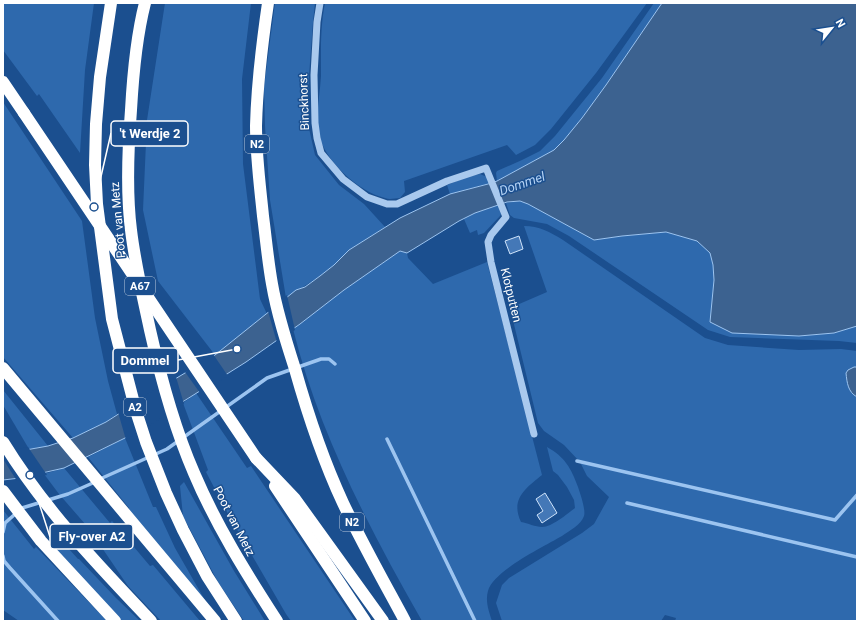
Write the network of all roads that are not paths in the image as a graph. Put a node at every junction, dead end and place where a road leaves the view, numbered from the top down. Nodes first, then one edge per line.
1 (111, 3) edge
2 (145, 3) edge
3 (268, 3) edge
4 (320, 3) edge
5 (3, 82) edge
6 (486, 168) joint
7 (4, 369) edge
8 (534, 434) dead end
9 (3, 442) edge
10 (256, 458) junction
11 (3, 491) edge
12 (115, 621) edge
13 (151, 621) edge
14 (215, 621) edge
15 (236, 621) edge
16 (276, 621) edge
17 (365, 621) edge
18 (383, 621) edge
19 (405, 621) edge

1 - 15 highway, Poot van Metz / A2
2 - 16 highway, Poot van Metz
3 - 19 highway, N2
4 - 6 street, Binckhorst
5 - 10 highway, A67, bridge
6 - 8 street, Klotputten
7 - 14 highway
9 - 13 highway
10 - 17 highway, A67
10 - 18 highway, N2
11 - 12 highway

